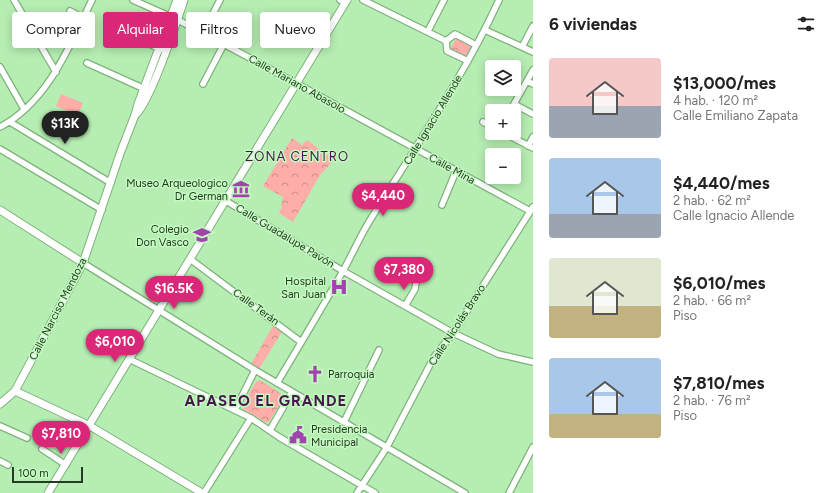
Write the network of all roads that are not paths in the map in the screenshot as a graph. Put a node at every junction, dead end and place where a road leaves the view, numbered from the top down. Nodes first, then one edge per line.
1 (14, 0) edge
2 (92, 0) edge
3 (133, 0) edge
4 (177, 0) edge
5 (184, 0) edge
6 (220, 0) edge
7 (363, 0) edge
8 (444, 0) edge
9 (499, 0) edge
10 (344, 1) edge
11 (86, 12) edge
12 (160, 12) edge
13 (176, 12) edge
14 (214, 12) edge
15 (178, 13) edge
16 (533, 26) edge
17 (485, 30) junction
18 (428, 31) junction
19 (446, 41) junction
20 (476, 45) junction
21 (522, 47) junction
22 (68, 48) edge
23 (158, 48) edge
24 (222, 48) edge
25 (231, 48) edge
26 (163, 50) joint
27 (533, 52) edge
28 (468, 61) junction
29 (88, 63) dead end
30 (0, 67) edge
31 (533, 70) edge
32 (56, 72) junction
33 (527, 81) junction
34 (203, 84) dead end
35 (297, 84) junction
36 (533, 84) edge
37 (147, 90) junction
38 (514, 104) edge
39 (521, 108) edge
40 (24, 109) junction
41 (533, 114) edge
42 (10, 122) junction
43 (0, 126) edge
44 (533, 138) edge
45 (518, 140) edge
46 (531, 147) edge
47 (0, 149) edge
48 (416, 150) junction
49 (456, 171) junction
50 (111, 183) junction
51 (226, 201) junction
52 (442, 205) dead end
53 (531, 209) edge
54 (0, 210) edge
55 (102, 210) junction
56 (190, 259) junction
57 (83, 263) junction
58 (343, 271) junction
59 (416, 282) dead end
60 (405, 306) junction
61 (159, 312) junction
62 (452, 333) junction
63 (301, 342) junction
64 (379, 350) dead end
65 (129, 359) junction
66 (533, 362) edge
67 (255, 370) junction
68 (277, 383) junction
69 (16, 391) junction
70 (292, 392) junction
71 (0, 404) edge
72 (235, 410) junction
73 (251, 418) junction
74 (344, 422) junction
75 (0, 426) edge
76 (90, 426) junction
77 (270, 430) junction
78 (27, 438) dead end
79 (387, 447) junction
80 (533, 447) edge
81 (42, 449) dead end
82 (531, 458) edge
83 (0, 461) edge
84 (8, 465) dead end
85 (66, 465) junction
86 (362, 485) junction
87 (48, 493) edge
88 (203, 493) edge
89 (357, 493) edge
90 (375, 493) edge
91 (465, 493) edge
92 (509, 493) edge

1 - 32 street
2 - 11 street
3 - 12 street, Calle Mariano Abasolo
4 - 13 street, Calle Narciso Mendoza
5 - 15 street, Calle Narciso Mendoza
6 - 14 street
7 - 18 street
8 - 18 street
9 - 17 street, Calle Ignacio Allende
10 - 35 street
16 - 21 street
17 - 20 street, Calle Ignacio Allende
17 - 21 street
18 - 19 street
19 - 20 street
19 - 28 street
20 - 28 street, Calle Ignacio Allende
21 - 27 street
22 - 32 street
23 - 26 street
24 - 34 street
25 - 35 street, Calle Mariano Abasolo
26 - 37 street, Calle Narciso Mendoza
28 - 48 street, Calle Ignacio Allende
29 - 37 street
30 - 40 street
31 - 33 street
32 - 40 street
33 - 36 street
33 - 38 street
35 - 48 street, Calle Mariano Abasolo
35 - 51 street
37 - 50 street, Calle Narciso Mendoza
39 - 41 street
40 - 42 street
42 - 43 street
42 - 50 street
44 - 46 street
45 - 46 street
47 - 55 street
48 - 49 street, Calle Mina
48 - 58 street, Calle Ignacio Allende
49 - 52 street
49 - 53 street, Calle Mina
50 - 55 street, Calle Narciso Mendoza
51 - 56 street
51 - 58 street, Calle Guadalupe Pavón
53 - 62 street, Calle Nicolás Bravo
54 - 57 street
55 - 57 street, Calle Narciso Mendoza
56 - 61 street
56 - 63 street, Calle Terán
57 - 61 street
57 - 69 street, Calle Narciso Mendoza
58 - 60 street, Calle Guadalupe Pavón
58 - 63 street, Calle Ignacio Allende
59 - 60 street
60 - 62 street, Calle Guadalupe Pavón
61 - 65 street
61 - 67 street
62 - 66 street, Calle Guadalupe Pavón
62 - 79 street, Calle Nicolás Bravo
63 - 68 street, Calle Ignacio Allende
64 - 74 street
65 - 72 street
65 - 76 street
67 - 68 street
67 - 72 street
68 - 70 street
69 - 71 street, Calle Narciso Mendoza
69 - 76 street
70 - 74 street
70 - 77 street
72 - 73 street
73 - 77 street
73 - 88 street
74 - 79 street
75 - 78 street
76 - 85 street
76 - 88 street
77 - 86 street
79 - 86 street, Calle Nicolás Bravo
79 - 91 street
80 - 82 street
81 - 85 street
82 - 92 street
83 - 84 street
85 - 87 street
86 - 89 street, Calle Nicolás Bravo
86 - 90 street

